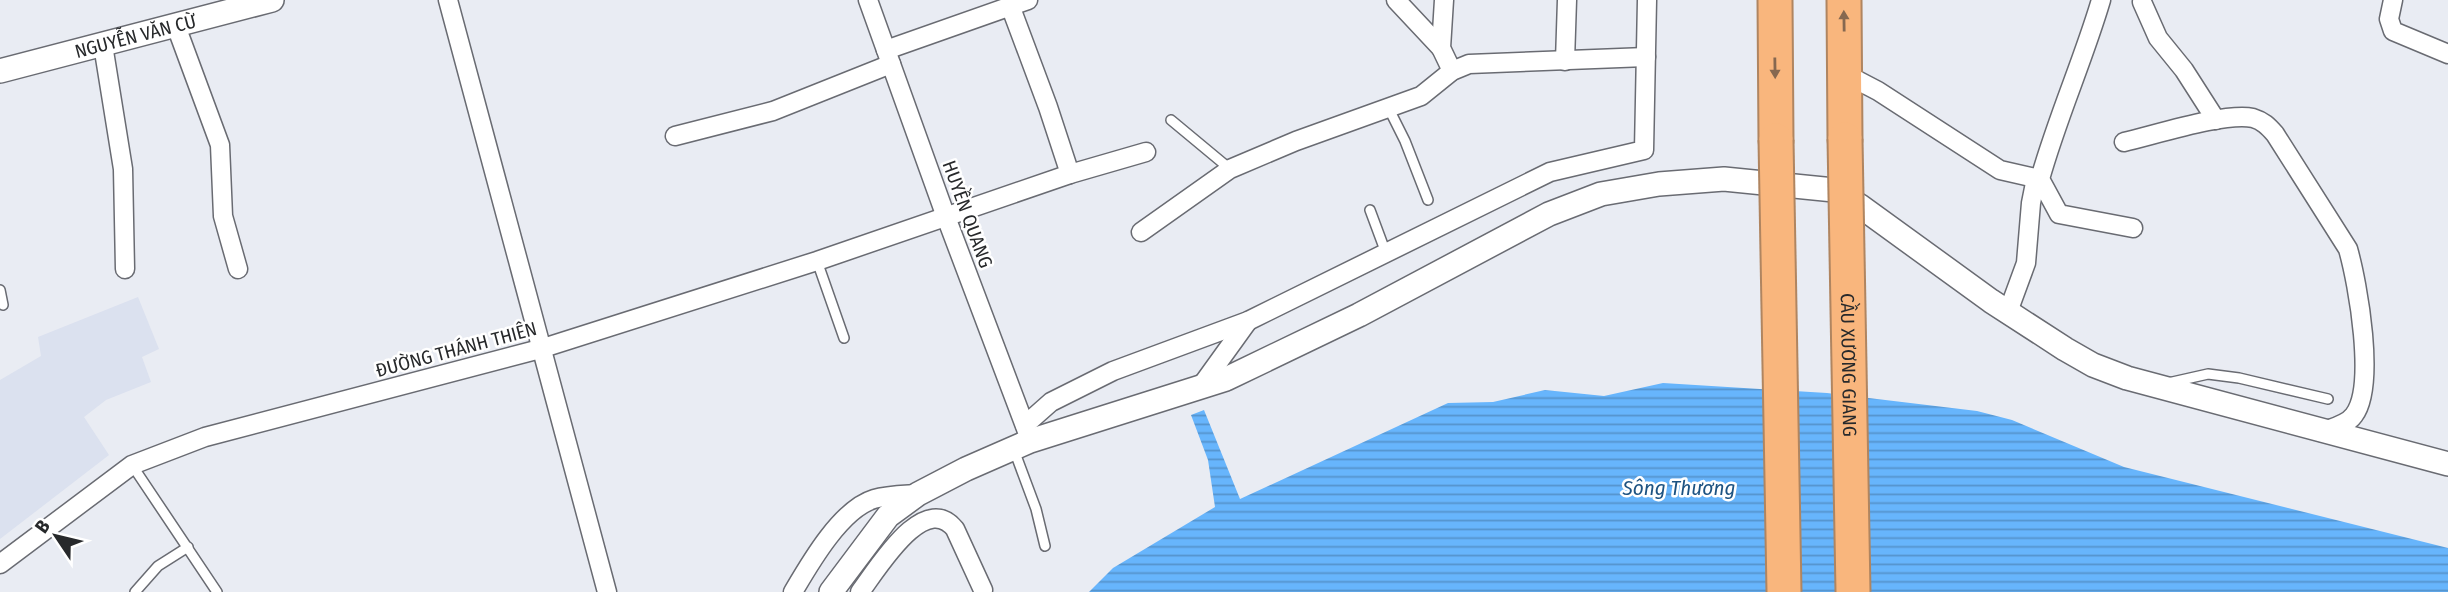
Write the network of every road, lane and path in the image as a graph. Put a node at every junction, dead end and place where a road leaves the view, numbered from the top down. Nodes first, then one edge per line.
1 (448, 0) edge
2 (868, 0) edge
3 (1028, 0) edge
4 (1396, 0) edge
5 (1444, 0) edge
6 (1567, 0) edge
7 (1647, 0) edge
8 (1775, 0) edge
9 (1844, 0) edge
10 (2101, 0) edge
11 (2393, 0) edge
12 (268, 1) edge
13 (2142, 2) edge
14 (1011, 8) junction
15 (176, 26) junction
16 (103, 45) junction
17 (1441, 48) junction
18 (2448, 54) edge
19 (888, 57) junction
20 (1646, 57) junction
21 (1565, 61) junction
22 (0, 71) edge
23 (1452, 71) junction
24 (1855, 79) dead end
25 (1389, 109) junction
26 (1171, 120) dead end
27 (2216, 120) junction
28 (675, 136) dead end
29 (2124, 142) dead end
30 (1146, 152) dead end
31 (1230, 169) junction
32 (1070, 174) junction
33 (2038, 179) junction
34 (1428, 200) dead end
35 (1370, 210) dead end
36 (946, 217) junction
37 (2133, 228) dead end
38 (1141, 232) dead end
39 (1386, 253) junction
40 (817, 261) junction
41 (125, 269) dead end
42 (238, 269) dead end
43 (0, 290) edge
44 (3, 305) dead end
45 (2008, 312) junction
46 (1248, 321) junction
47 (844, 338) dead end
48 (541, 349) junction
49 (2159, 385) junction
50 (1199, 388) junction
51 (2328, 399) dead end
52 (2321, 432) junction
53 (1023, 438) junction
54 (2448, 464) edge
55 (132, 465) junction
56 (918, 494) junction
57 (1045, 546) dead end
58 (188, 547) junction
59 (0, 564) edge
60 (983, 590) dead end
61 (135, 592) edge
62 (217, 592) edge
63 (607, 592) edge
64 (793, 592) edge
65 (831, 592) edge
66 (860, 592) edge
67 (1784, 592) edge
68 (1853, 592) edge

1 - 48 street
2 - 19 street, HUYỀN QUANG
3 - 14 street
4 - 17 street
5 - 17 street
6 - 21 street
7 - 20 street
8 -> 67 highway, bridge
68 -> 9 highway, CẦU XƯƠNG GIANG, bridge
10 - 33 street
11 - 18 street
12 - 15 street, NGUYỄN VĂN CỪ
13 - 27 street
14 - 19 street
14 - 32 street
15 - 16 street, NGUYỄN VĂN CỪ
15 - 42 street
16 - 22 street, NGUYỄN VĂN CỪ
16 - 41 street
17 - 23 street
19 - 28 street
19 - 36 street, HUYỀN QUANG
20 - 21 street
20 - 39 street
21 - 23 street
23 - 25 street
24 - 33 street
25 - 31 street
25 - 34 lane
26 - 31 lane
27 - 29 street
27 - 52 street
30 - 32 street, ĐƯỜNG THÁNH THIÊN
31 - 38 street
32 - 36 street, ĐƯỜNG THÁNH THIÊN
33 - 37 street
33 - 45 street
35 - 39 lane
36 - 40 street, ĐƯỜNG THÁNH THIÊN
36 - 53 street, HUYỀN QUANG
39 - 46 street
40 - 47 lane
40 - 48 street, ĐƯỜNG THÁNH THIÊN
43 - 44 lane
45 - 49 street
45 - 50 street
46 - 50 street
46 - 53 street
48 - 55 street, ĐƯỜNG THÁNH THIÊN
48 - 63 street
49 - 51 lane
49 - 52 street
50 - 53 street
52 - 54 street
53 - 56 street
53 - 57 lane
55 - 58 lane
55 - 59 street, ĐƯỜNG THÁNH THIÊN
56 - 64 street
56 - 65 street
58 - 61 lane
58 - 62 lane
60 - 66 street

